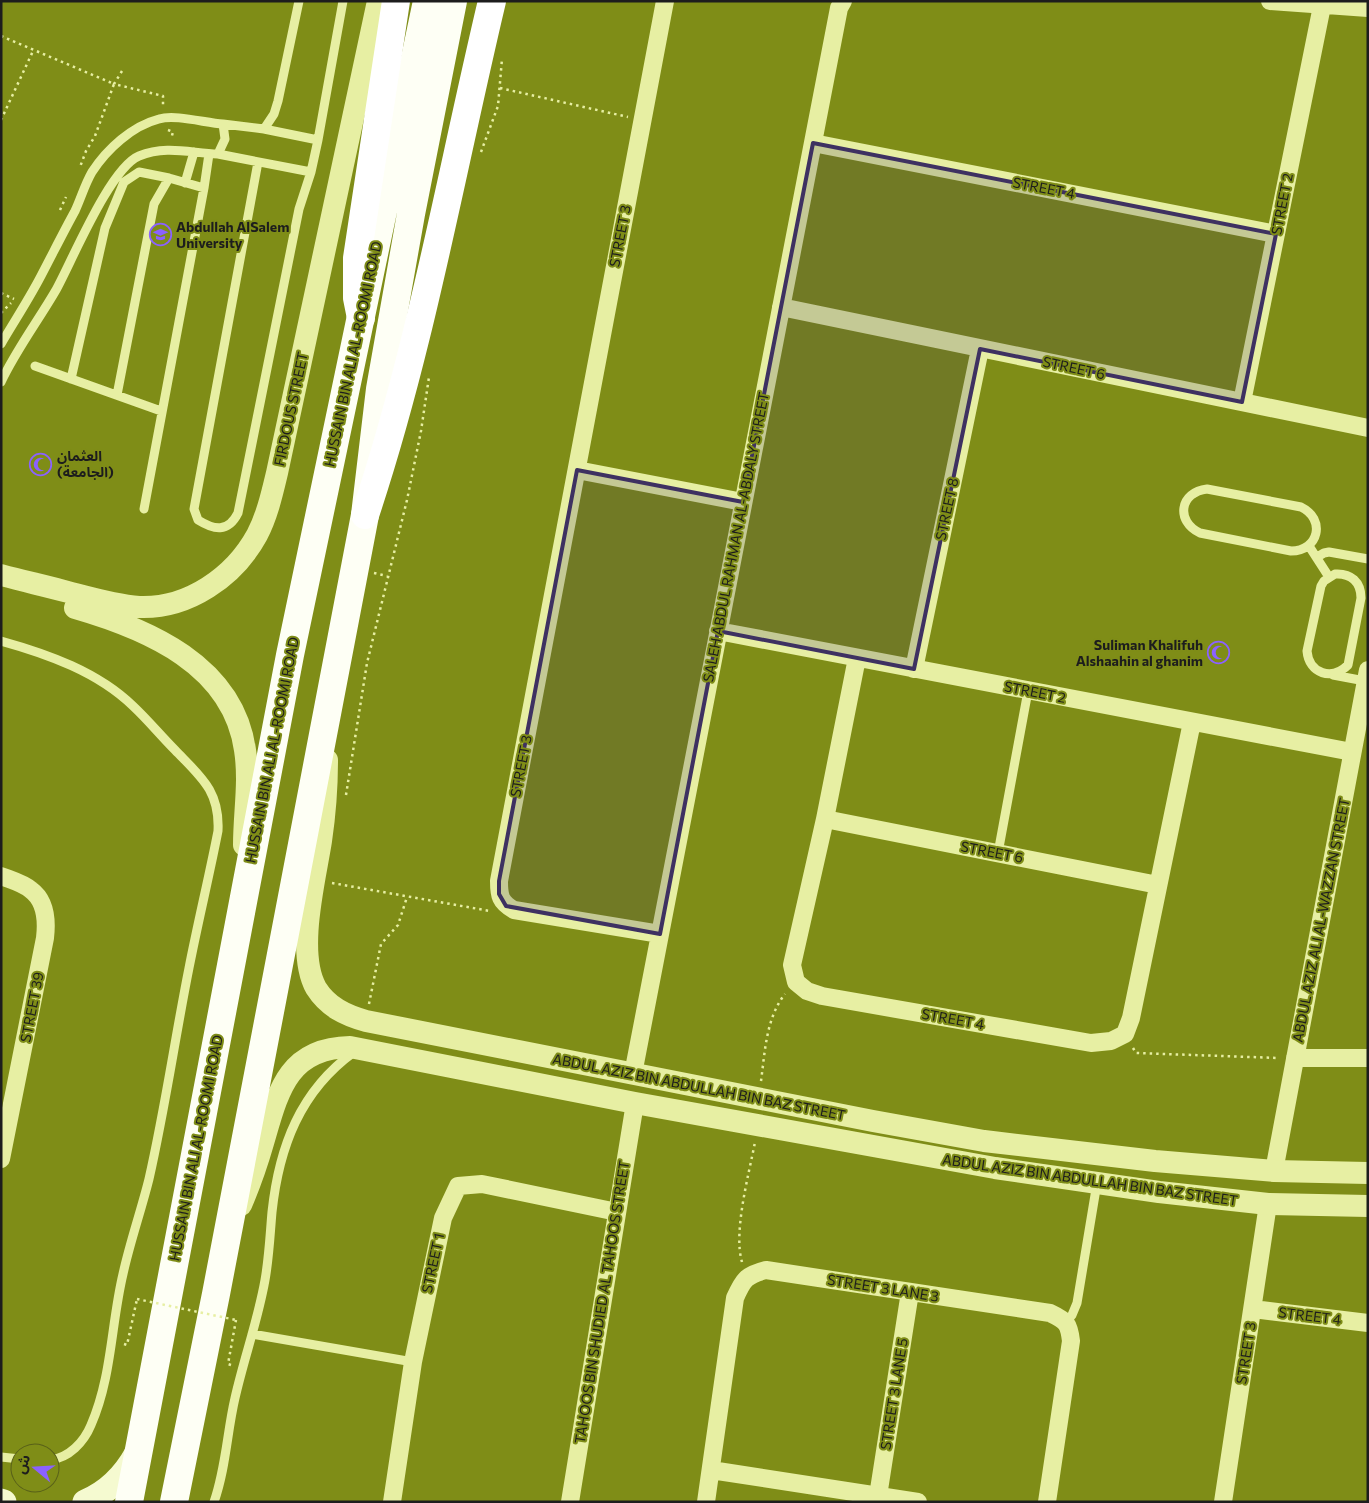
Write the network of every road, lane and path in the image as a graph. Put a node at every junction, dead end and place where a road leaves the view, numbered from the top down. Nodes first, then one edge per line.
1 (299, 1) edge
2 (343, 1) edge
3 (378, 1) edge
4 (396, 1) edge
5 (427, 1) edge
6 (453, 1) edge
7 (665, 1) edge
8 (843, 1) edge
9 (1270, 1) edge
10 (492, 6) edge
11 (1322, 6) junction
12 (1368, 8) edge
13 (1, 36) edge
14 (33, 50) junction
15 (122, 71) dead end
16 (114, 84) junction
17 (500, 88) dead end
18 (1, 120) edge
19 (642, 120) junction
20 (223, 124) junction
21 (264, 129) junction
22 (318, 140) junction
23 (813, 143) junction
24 (194, 152) junction
25 (213, 154) junction
26 (258, 162) junction
27 (79, 169) dead end
28 (311, 172) junction
29 (169, 178) junction
30 (186, 183) junction
31 (204, 188) junction
32 (67, 195) dead end
33 (59, 212) dead end
34 (1276, 234) junction
35 (1, 293) edge
36 (781, 307) junction
37 (1, 313) edge
38 (361, 318) junction
39 (1, 344) edge
40 (980, 349) junction
41 (35, 366) dead end
42 (70, 379) junction
43 (1, 382) edge
44 (117, 395) junction
45 (1242, 402) junction
46 (162, 410) junction
47 (1368, 428) edge
48 (412, 470) dead end
49 (577, 470) junction
50 (743, 502) junction
51 (144, 510) dead end
52 (365, 515) junction
53 (1309, 546) junction
54 (1317, 557) junction
55 (1368, 559) edge
56 (1, 575) edge
57 (1329, 577) junction
58 (1, 589) edge
59 (718, 631) junction
60 (1, 641) edge
61 (857, 658) junction
62 (914, 669) junction
63 (1330, 674) junction
64 (1367, 676) edge
65 (1028, 690) junction
66 (326, 716) junction
67 (1192, 722) junction
68 (1352, 752) junction
69 (346, 797) dead end
70 (825, 819) junction
71 (998, 853) junction
72 (1, 876) edge
73 (247, 881) junction
74 (332, 883) dead end
75 (1158, 886) junction
76 (407, 897) junction
77 (506, 906) junction
78 (660, 934) junction
79 (796, 982) junction
80 (366, 1021) junction
81 (1125, 1034) junction
82 (360, 1048) junction
83 (1295, 1058) junction
84 (1368, 1058) edge
85 (633, 1074) junction
86 (758, 1098) junction
87 (635, 1103) junction
88 (758, 1125) junction
89 (984, 1141) junction
90 (903, 1152) junction
91 (1091, 1154) junction
92 (1, 1160) edge
93 (995, 1168) junction
94 (1274, 1171) junction
95 (1368, 1174) edge
96 (1097, 1183) junction
97 (1268, 1204) junction
98 (1368, 1206) edge
99 (617, 1212) junction
100 (226, 1240) junction
101 (747, 1278) junction
102 (910, 1292) junction
103 (137, 1299) dead end
104 (1253, 1309) junction
105 (236, 1320) dead end
106 (1066, 1322) junction
107 (1368, 1323) edge
108 (252, 1334) junction
109 (413, 1362) junction
110 (137, 1454) junction
111 (60, 1457) edge
112 (711, 1470) junction
113 (878, 1496) junction
114 (86, 1502) edge
115 (129, 1502) edge
116 (174, 1502) edge
117 (214, 1502) edge
118 (392, 1502) edge
119 (570, 1502) edge
120 (706, 1502) edge
121 (918, 1502) edge
122 (1047, 1502) edge
123 (1223, 1502) edge

1 - 21 lane
2 - 22 lane
3 - 56 street, FIRDOUS STREET
4 - 38 highway
5 - 38 highway, HUSSAIN BIN ALI AL-ROOMI ROAD
6 - 52 highway, HUSSAIN BIN ALI AL-ROOMI ROAD
7 - 19 street, STREET 3
8 - 23 street, SALEH ABDUL RAHMAN AL-ABDALY STREET
9 - 11 street
10 - 52 highway
11 - 12 street
11 - 34 street, STREET 2
13 - 14 path
14 - 16 path
14 - 18 path
15 - 16 path
16 - 27 path
17 - 19 path
19 - 49 street, STREET 3
20 - 21 lane
20 - 25 lane
20 - 39 lane
21 - 22 lane
22 - 28 lane
23 - 34 street, STREET 4
23 - 36 street, SALEH ABDUL RAHMAN AL-ABDALY STREET
24 - 25 lane
24 - 30 lane
24 - 43 lane
25 - 26 lane
25 - 31 lane
26 - 28 lane
26 - 28 lane
29 - 30 lane
29 - 42 lane
29 - 44 lane
30 - 31 lane
31 - 46 lane
32 - 33 path
34 - 45 street, STREET 2
35 - 37 path
36 - 40 street, STREET 6
36 - 50 street, SALEH ABDUL RAHMAN AL-ABDALY STREET
38 - 73 highway, HUSSAIN BIN ALI AL-ROOMI ROAD
40 - 45 street, STREET 6
40 - 62 street, STREET 8
41 - 42 lane
42 - 44 lane
44 - 46 lane
45 - 47 street, STREET 6
46 - 51 lane
48 - 69 path
49 - 50 street
49 - 77 street, STREET 3
50 - 59 street, SALEH ABDUL RAHMAN AL-ABDALY STREET
52 - 66 highway, HUSSAIN BIN ALI AL-ROOMI ROAD
53 - 53 lane
53 - 54 lane
54 - 55 lane
54 - 57 lane
57 - 63 lane
57 - 63 lane
58 - 73 street
59 - 61 street, STREET 2
59 - 78 street, SALEH ABDUL RAHMAN AL-ABDALY STREET
60 - 111 lane
61 - 62 street, STREET 2
61 - 70 street
62 - 65 street, STREET 2
63 - 64 lane
64 - 68 street, ABDUL AZIZ ALI AL-WAZZAN STREET
65 - 67 street, STREET 2
65 - 71 lane
66 - 80 street, ABDUL AZIZ BIN ABDULLAH BIN BAZ STREET
66 - 100 highway, HUSSAIN BIN ALI AL-ROOMI ROAD
67 - 68 street, STREET 2
67 - 75 street
68 - 83 street, ABDUL AZIZ ALI AL-WAZZAN STREET
70 - 71 street, STREET 6
70 - 79 street
71 - 75 street, STREET 6
72 - 92 street, STREET 39
73 - 110 highway, HUSSAIN BIN ALI AL-ROOMI ROAD
74 - 76 path
75 - 81 street
76 - 77 path
76 - 80 path
77 - 78 street
78 - 85 street, SALEH ABDUL RAHMAN AL-ABDALY STREET
79 - 81 street, STREET 4
79 - 86 path
80 - 85 street, ABDUL AZIZ BIN ABDULLAH BIN BAZ STREET
81 - 83 path
82 - 87 street, ABDUL AZIZ BIN ABDULLAH BIN BAZ STREET
82 - 100 street, ABDUL AZIZ BIN ABDULLAH BIN BAZ STREET
82 - 108 lane
83 - 84 street
83 - 94 street, ABDUL AZIZ ALI AL-WAZZAN STREET
85 - 86 street, ABDUL AZIZ BIN ABDULLAH BIN BAZ STREET
86 - 89 street, ABDUL AZIZ BIN ABDULLAH BIN BAZ STREET
87 - 88 street, ABDUL AZIZ BIN ABDULLAH BIN BAZ STREET
87 - 99 street, TAHOOS BIN SHUDIED AL TAHOOS STREET
88 - 90 street, ABDUL AZIZ BIN ABDULLAH BIN BAZ STREET
88 - 101 path
89 - 90 street
89 - 91 street, ABDUL AZIZ BIN ABDULLAH BIN BAZ STREET
90 - 93 street, ABDUL AZIZ BIN ABDULLAH BIN BAZ STREET
91 - 93 street
91 - 94 street, ABDUL AZIZ BIN ABDULLAH BIN BAZ STREET
93 - 96 street, ABDUL AZIZ BIN ABDULLAH BIN BAZ STREET
94 - 95 street, ABDUL AZIZ BIN ABDULLAH BIN BAZ STREET
96 - 97 street, ABDUL AZIZ BIN ABDULLAH BIN BAZ STREET
96 - 106 lane
97 - 98 street, ABDUL AZIZ BIN ABDULLAH BIN BAZ STREET
97 - 104 street, STREET 3
99 - 109 street, STREET 1
99 - 119 street, TAHOOS BIN SHUDIED AL TAHOOS STREET
100 - 116 highway, HUSSAIN BIN ALI AL-ROOMI ROAD
101 - 102 street, STREET 3 LANE 3
101 - 112 street
102 - 106 street, STREET 3 LANE 3
102 - 113 street, STREET 3 LANE 5
103 - 105 path, bridge
104 - 107 street, STREET 4
104 - 123 street, STREET 3
106 - 122 street
108 - 109 lane
108 - 117 lane
109 - 118 street, STREET 1
110 - 114 main road
110 - 115 highway, HUSSAIN BIN ALI AL-ROOMI ROAD
112 - 113 street
112 - 120 street
113 - 121 street

